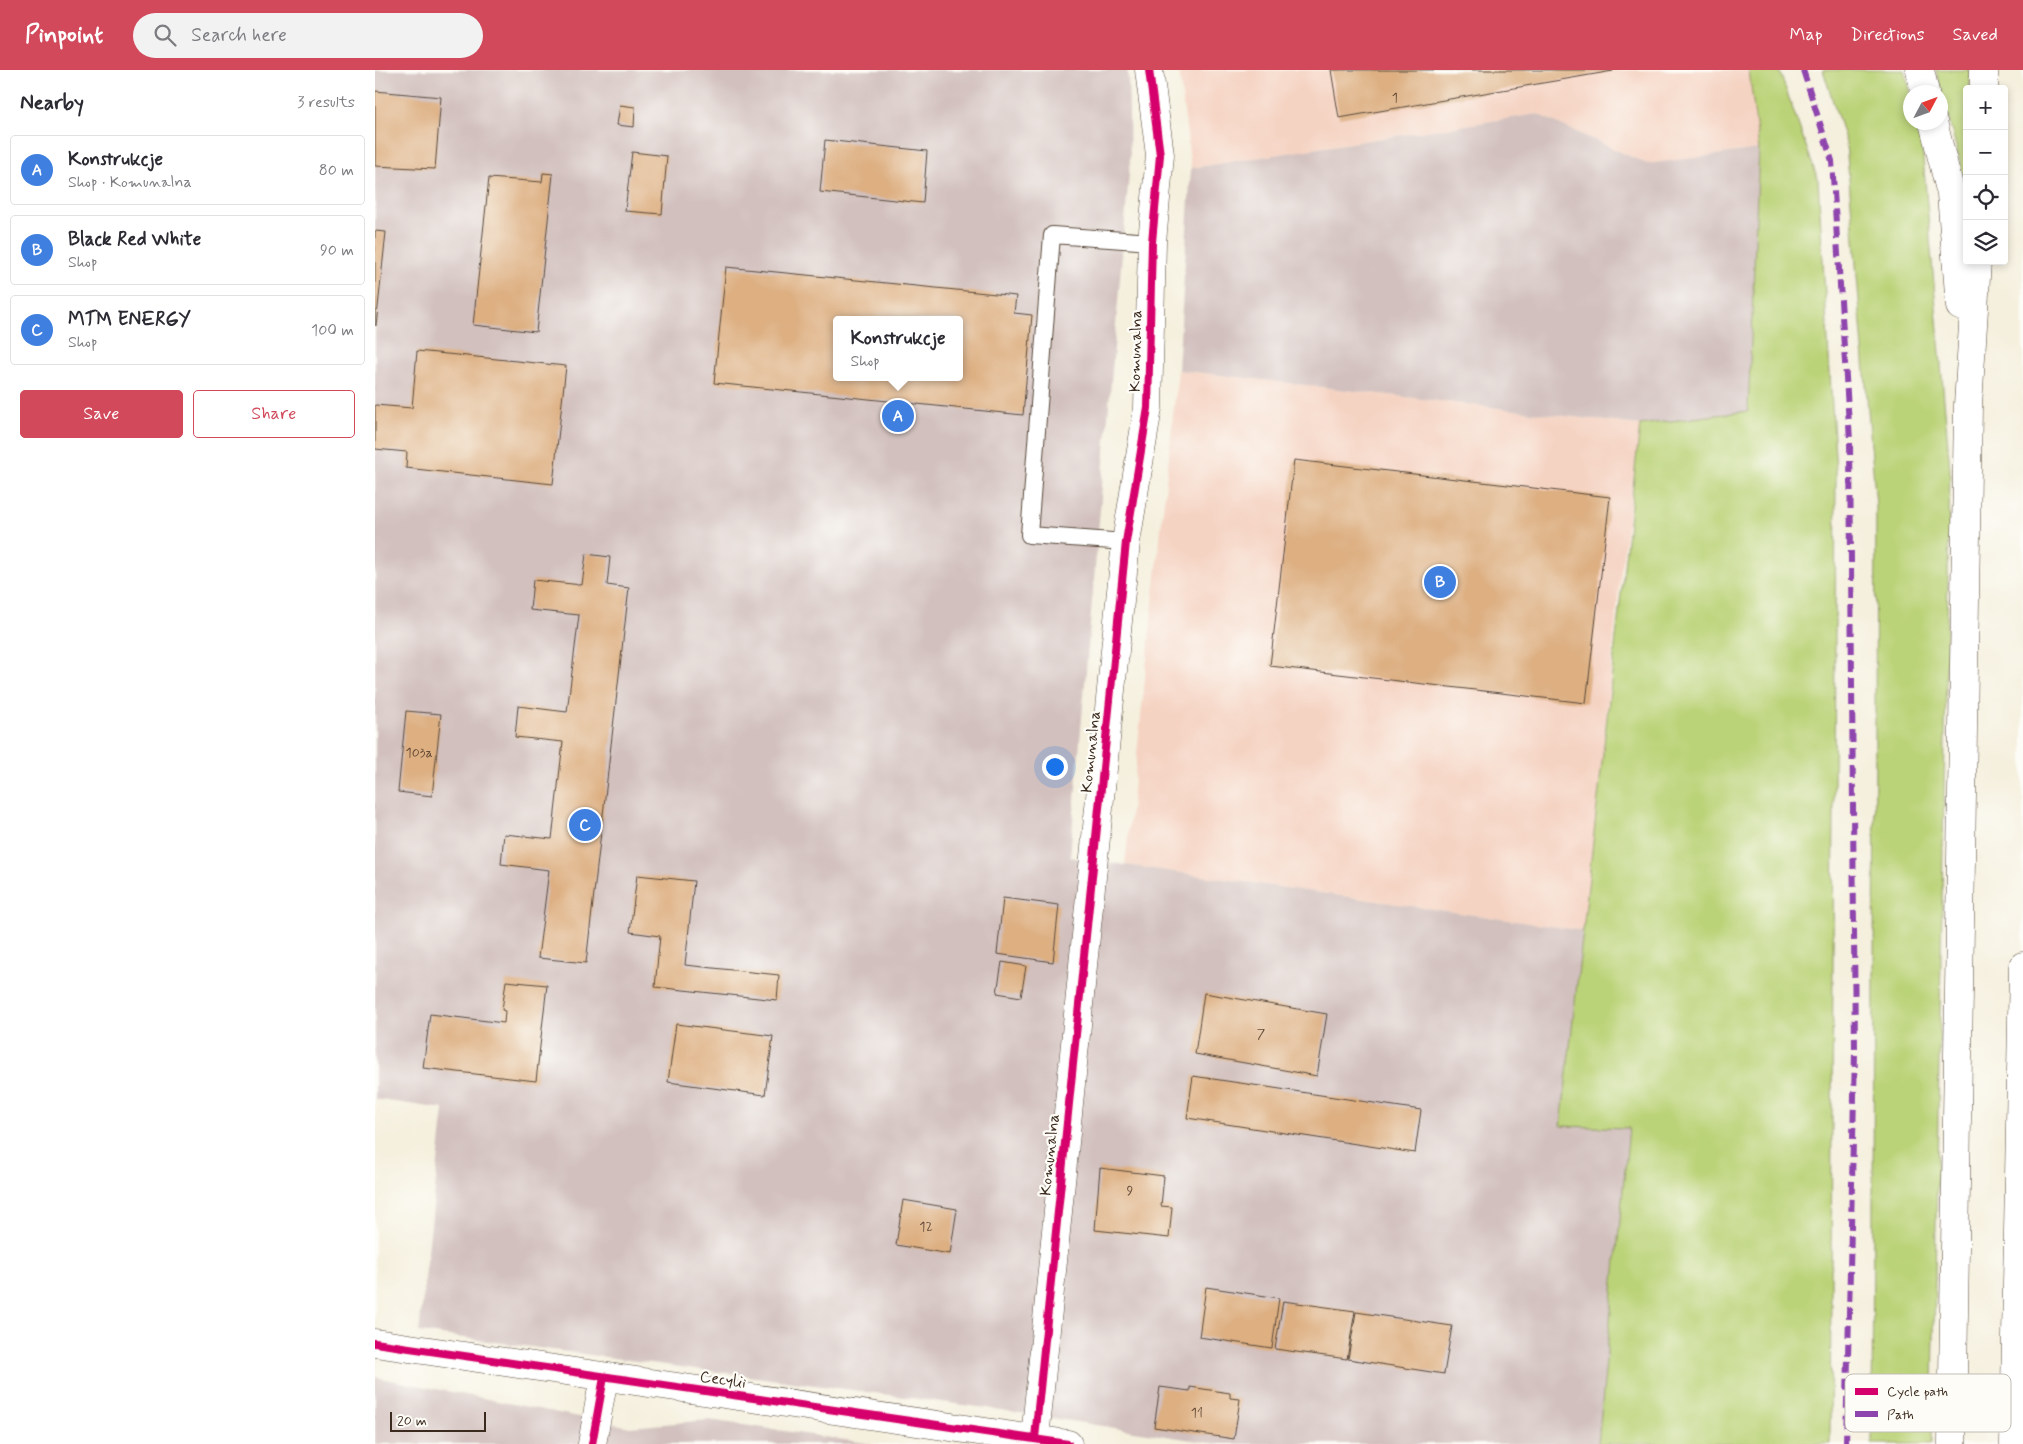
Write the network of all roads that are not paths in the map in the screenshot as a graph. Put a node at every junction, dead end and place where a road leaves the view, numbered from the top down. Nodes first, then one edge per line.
1 (1149, 70) edge
2 (1920, 70) edge
3 (1984, 70) edge
4 (1923, 85) edge
5 (1984, 85) edge
6 (1935, 130) edge
7 (1152, 242) junction
8 (1977, 265) edge
9 (1968, 405) junction
10 (1126, 542) junction
11 (2023, 966) edge
12 (375, 1343) edge
13 (1953, 1374) edge
14 (604, 1378) junction
15 (1035, 1438) junction
16 (592, 1444) edge
17 (1068, 1444) edge
18 (2014, 1444) edge

1 - 7 street, Komunalna
2 - 4 street
3 - 5 street
6 - 9 street
7 - 10 street, Komunalna
7 - 10 lane
8 - 9 street
9 - 13 street
10 - 15 street, Komunalna
11 - 18 street
12 - 14 street, Cecylii
14 - 15 street, Cecylii
14 - 16 street
15 - 17 street, Cecylii

